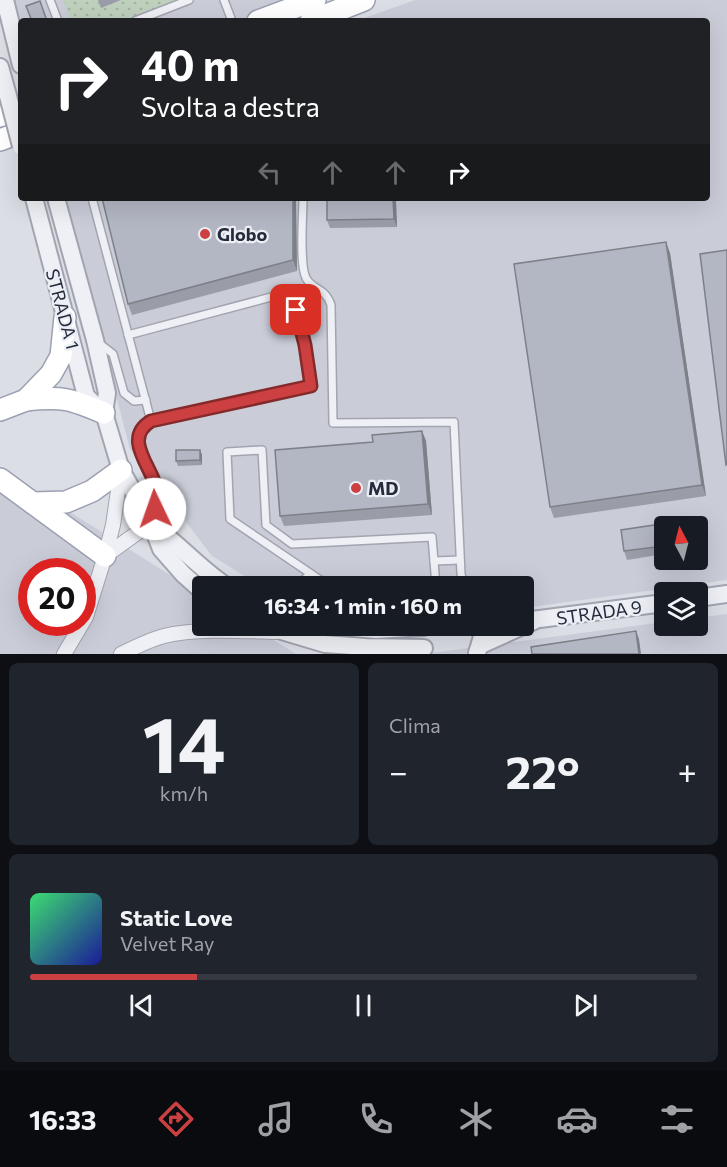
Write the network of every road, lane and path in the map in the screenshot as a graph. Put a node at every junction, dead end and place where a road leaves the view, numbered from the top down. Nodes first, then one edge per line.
1 (5, 0) edge
2 (50, 0) edge
3 (189, 0) edge
4 (224, 0) edge
5 (315, 0) edge
6 (364, 0) edge
7 (269, 14) edge
8 (57, 18) edge
9 (143, 18) edge
10 (231, 18) edge
11 (319, 18) edge
12 (18, 53) edge
13 (0, 67) edge
14 (10, 107) edge
15 (18, 133) edge
16 (18, 135) edge
17 (0, 140) edge
18 (35, 201) edge
19 (57, 201) edge
20 (93, 201) edge
21 (303, 201) edge
22 (65, 317) junction
23 (128, 335) junction
24 (95, 340) junction
25 (26, 400) junction
26 (146, 400) junction
27 (0, 410) edge
28 (104, 414) junction
29 (151, 421) junction
30 (121, 470) junction
31 (0, 479) edge
32 (33, 503) junction
33 (151, 523) junction
34 (296, 544) junction
35 (105, 556) junction
36 (287, 559) junction
37 (460, 560) junction
38 (434, 561) junction
39 (206, 573) junction
40 (310, 574) joint
41 (461, 574) edge
42 (211, 576) edge
43 (214, 576) edge
44 (313, 576) edge
45 (435, 576) edge
46 (192, 582) edge
47 (727, 594) edge
48 (708, 597) edge
49 (654, 604) edge
50 (534, 620) edge
51 (192, 633) edge
52 (295, 636) edge
53 (423, 636) edge
54 (502, 636) edge
55 (479, 649) edge
56 (426, 651) edge
57 (64, 654) edge
58 (121, 654) edge

1 - 12 street
2 - 8 lane
3 - 9 lane
4 - 10 lane
5 - 7 main road
6 - 11 main road
13 - 14 street
14 - 16 street, bridge
15 - 17 main road
18 - 22 street, STRADA 1
19 - 24 street, STRADA 1
20 - 23 lane
21 - 37 lane
22 - 25 main road
22 - 28 street, STRADA 1
23 - 26 lane
23 - 29 lane
24 - 26 lane
24 - 28 street, STRADA 1
25 - 27 main road
25 - 28 main road
26 - 29 lane
28 - 30 street, STRADA 1
29 - 33 lane
30 - 32 main road
30 - 33 street, STRADA 1
30 - 35 street
31 - 32 main road
32 - 35 main road
33 - 35 street
33 - 39 street, STRADA 1
33 - 46 street, STRADA 1
34 - 36 lane
34 - 36 lane
34 - 38 lane
35 - 57 street
36 - 40 lane
37 - 38 lane
37 - 41 lane
38 - 45 lane
39 - 42 street, STRADA 1
39 - 43 lane
40 - 44 lane
47 - 48 street
49 - 50 street, STRADA 9
51 - 58 street
52 - 56 street
53 - 56 street
54 - 55 street, STRADA 9

